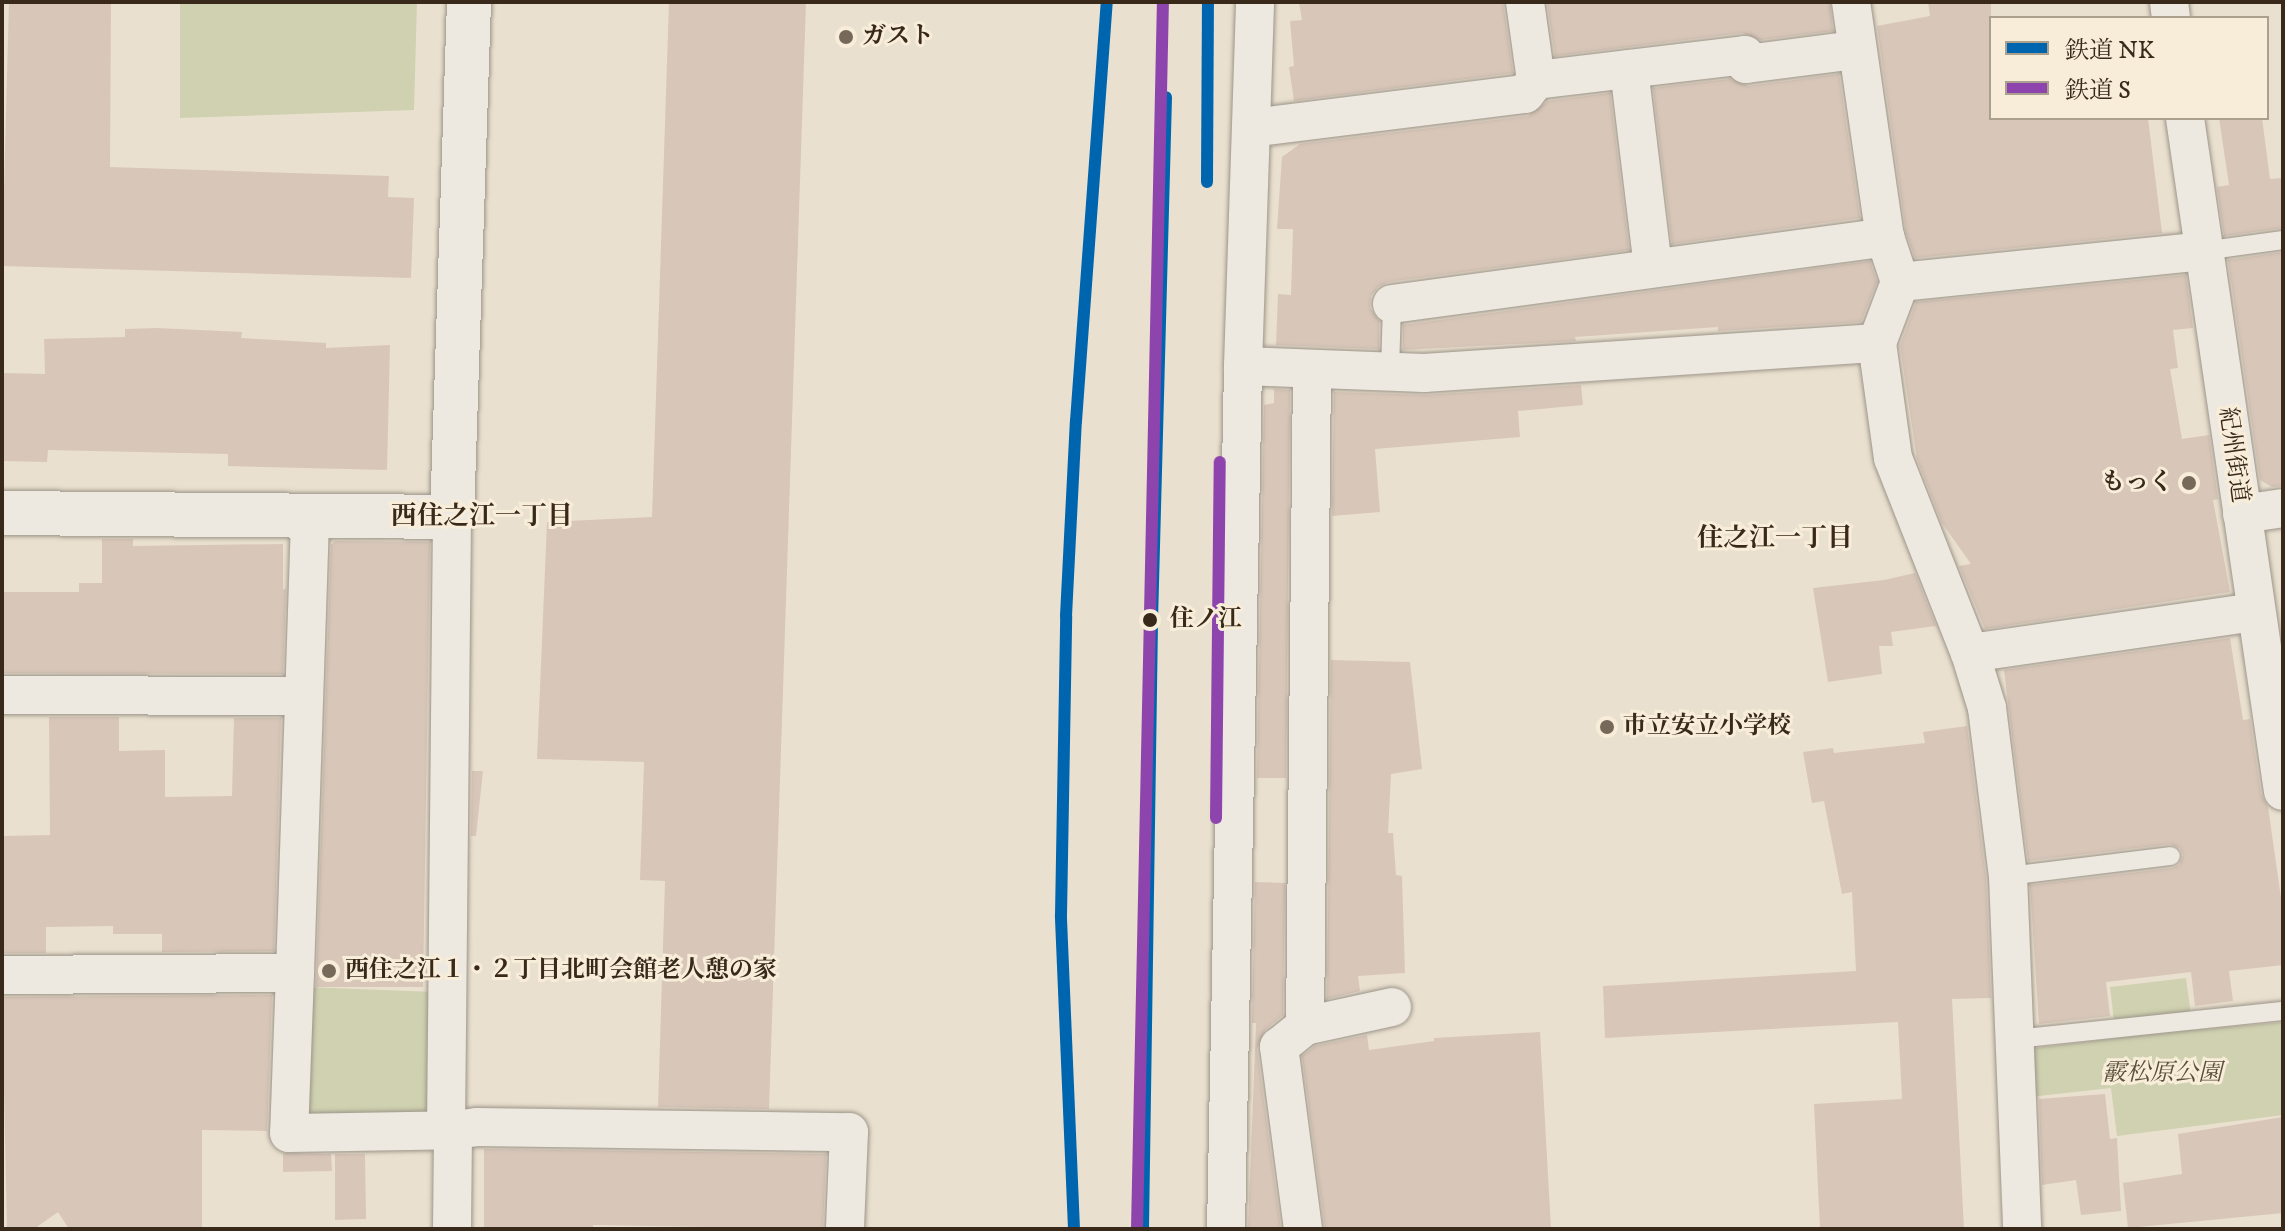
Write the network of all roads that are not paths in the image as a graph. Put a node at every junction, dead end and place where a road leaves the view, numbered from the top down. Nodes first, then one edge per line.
1 (469, 2) edge
2 (1255, 2) edge
3 (1525, 2) edge
4 (1851, 2) edge
5 (1856, 50) junction
6 (1629, 69) junction
7 (1536, 80) junction
8 (2185, 120) edge
9 (1251, 128) junction
10 (1885, 237) junction
11 (2283, 240) edge
12 (2203, 251) junction
13 (1653, 268) junction
14 (1900, 282) junction
15 (1392, 304) joint
16 (1877, 343) junction
17 (1243, 366) junction
18 (1312, 369) junction
19 (1390, 372) junction
20 (2283, 508) edge
21 (2, 513) edge
22 (2242, 514) junction
23 (310, 516) junction
24 (452, 517) junction
25 (2255, 612) junction
26 (1970, 653) junction
27 (2, 695) edge
28 (302, 696) junction
29 (2283, 791) edge
30 (2171, 856) dead end
31 (2008, 876) junction
32 (295, 973) junction
33 (2, 975) edge
34 (1392, 1007) dead end
35 (2283, 1011) edge
36 (1305, 1026) junction
37 (2015, 1039) junction
38 (449, 1130) junction
39 (452, 1229) edge
40 (845, 1229) edge
41 (1226, 1229) edge
42 (1303, 1229) edge
43 (2022, 1229) edge

1 - 24 street
2 - 9 street
3 - 7 street
4 - 5 street
5 - 6 street
5 - 10 street
6 - 7 street
6 - 13 street
7 - 9 street
8 - 12 street, 紀州街道
9 - 17 street
10 - 13 street
10 - 14 street
11 - 12 lane
12 - 14 street
12 - 22 street, 紀州街道
13 - 15 street
14 - 16 street
15 - 19 lane
16 - 19 street
16 - 26 street
17 - 18 street
17 - 41 street
18 - 19 street
18 - 36 street
20 - 22 street
21 - 23 street
22 - 25 street, 紀州街道
23 - 24 street
23 - 28 street
24 - 38 street
25 - 26 street
25 - 29 street, 紀州街道
26 - 31 street
27 - 28 street
28 - 32 street
30 - 31 lane
31 - 37 street
32 - 33 street
32 - 38 street
34 - 36 street
35 - 37 lane
36 - 42 street
37 - 43 street
38 - 39 street
38 - 40 street

